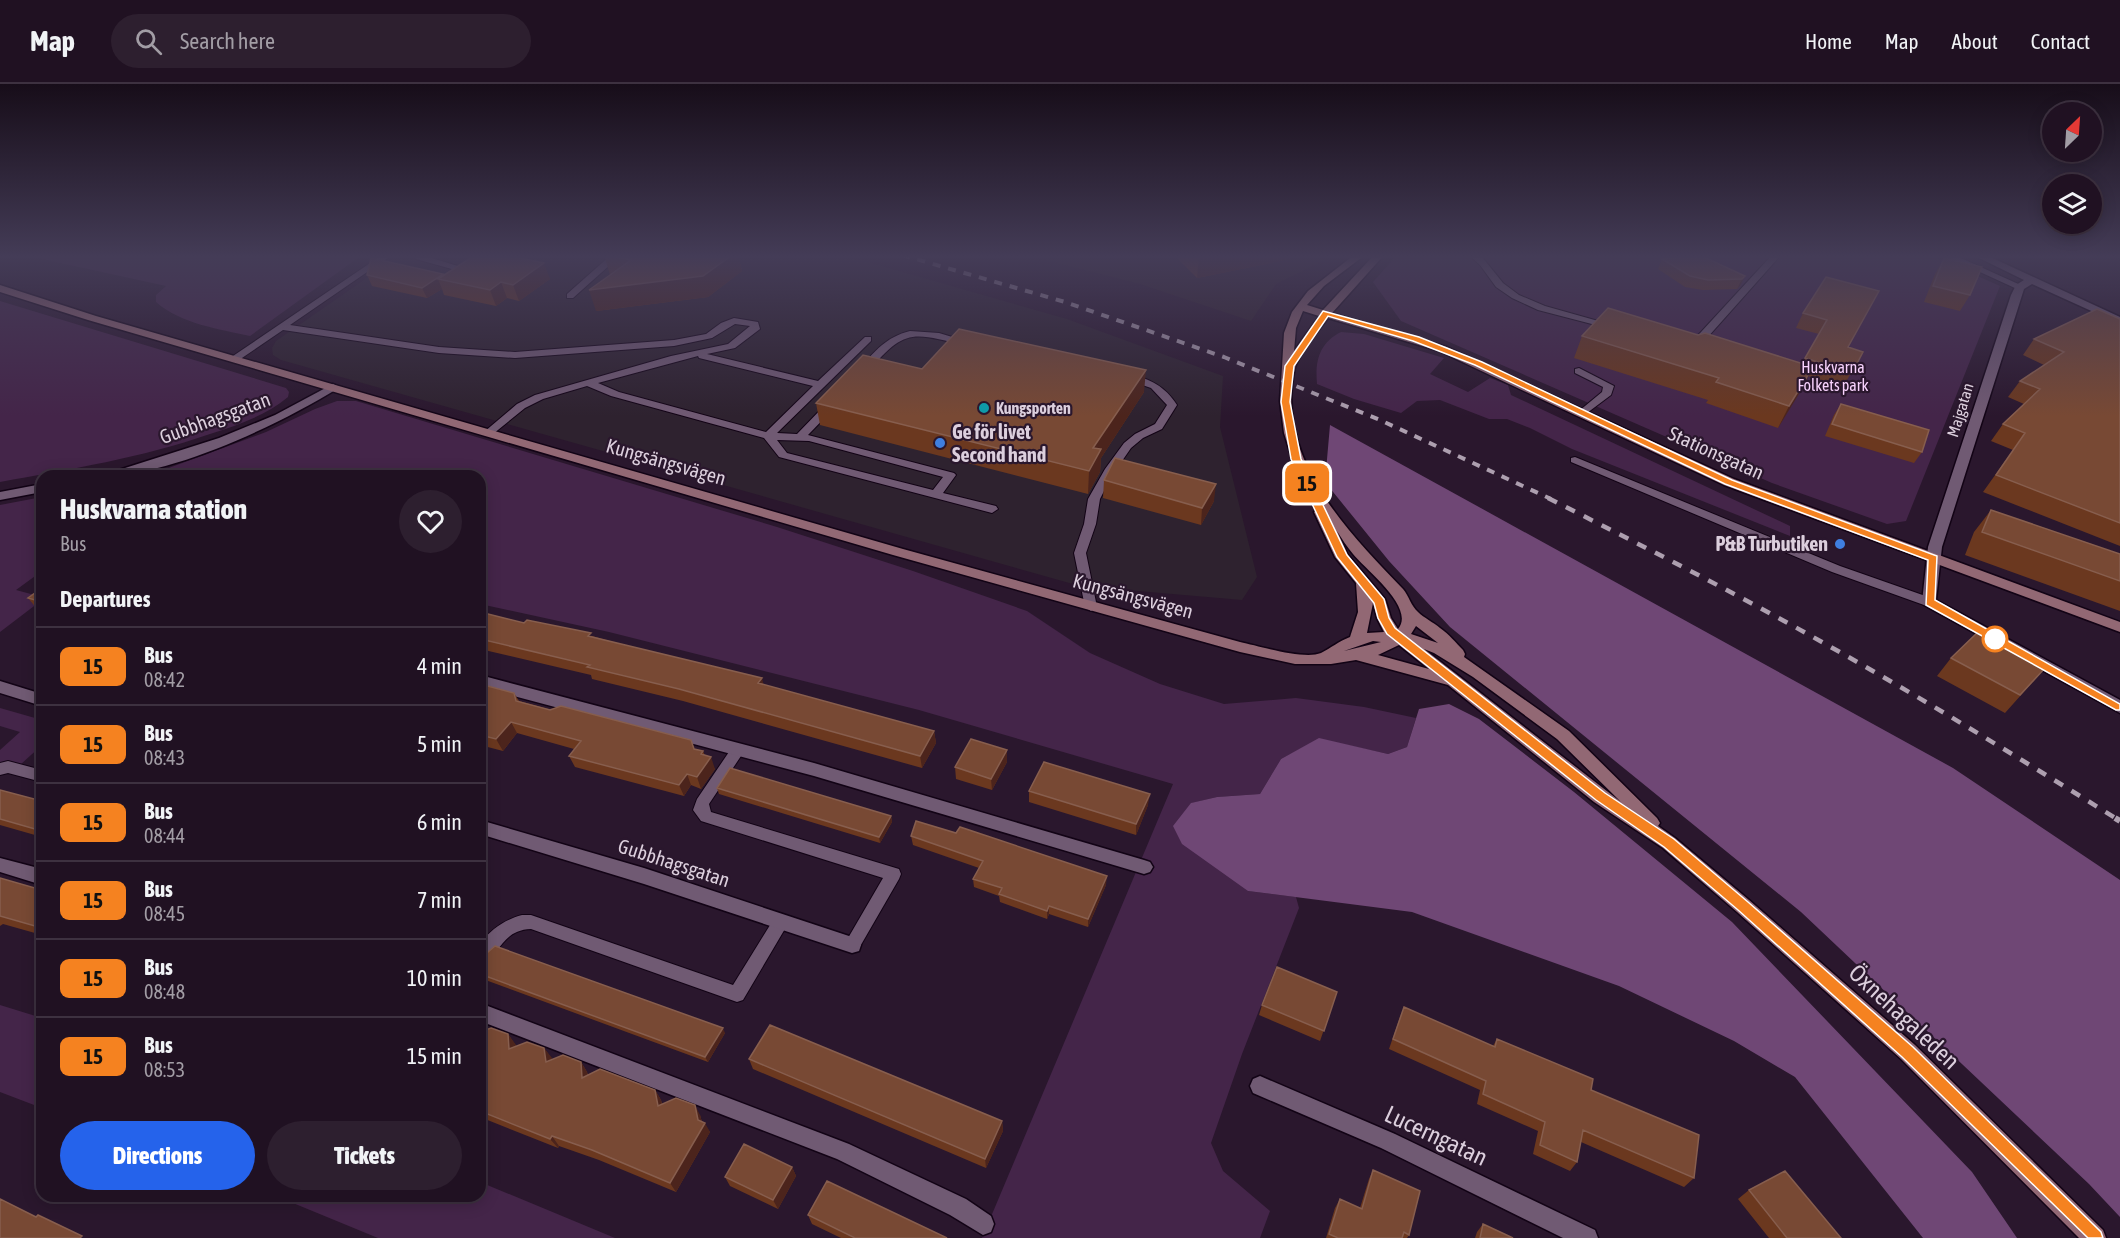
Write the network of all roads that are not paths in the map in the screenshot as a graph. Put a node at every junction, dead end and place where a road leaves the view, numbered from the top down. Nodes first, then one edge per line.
1 (62, 309) edge
2 (309, 309) edge
3 (1300, 309) edge
4 (1309, 309) edge
5 (1330, 309) edge
6 (1554, 309) edge
7 (1728, 309) edge
8 (2015, 309) edge
9 (2090, 309) edge
10 (1326, 313) junction
11 (2120, 321) edge
12 (283, 327) junction
13 (1621, 329) edge
14 (868, 339) dead end
15 (980, 346) edge
16 (1678, 347) edge
17 (698, 355) junction
18 (235, 358) junction
19 (1289, 366) junction
20 (1579, 371) dead end
21 (1118, 374) edge
22 (853, 382) edge
23 (588, 383) junction
24 (820, 385) junction
25 (333, 387) junction
26 (838, 398) edge
27 (1583, 413) junction
28 (489, 432) junction
29 (768, 436) junction
30 (799, 438) junction
31 (1575, 460) dead end
32 (130, 470) edge
33 (1304, 477) junction
34 (36, 489) edge
35 (936, 495) junction
36 (0, 496) edge
37 (992, 509) dead end
38 (1933, 558) junction
39 (1360, 581) junction
40 (1929, 602) junction
41 (1091, 607) junction
42 (1410, 614) junction
43 (2120, 627) edge
44 (1400, 638) junction
45 (1357, 639) junction
46 (1352, 656) junction
47 (1324, 658) junction
48 (1478, 673) junction
49 (486, 683) edge
50 (1459, 686) junction
51 (0, 687) edge
52 (36, 698) edge
53 (2120, 707) edge
54 (738, 750) junction
55 (0, 769) edge
56 (36, 774) edge
57 (486, 829) edge
58 (1669, 843) junction
59 (0, 865) edge
60 (1144, 867) dead end
61 (36, 875) edge
62 (781, 922) junction
63 (852, 945) joint
64 (486, 949) edge
65 (486, 1014) edge
66 (1260, 1086) dead end
67 (982, 1224) dead end
68 (1587, 1238) edge
69 (2095, 1238) edge

1 - 18 street, Kungsängsvägen
2 - 12 lane
3 - 19 street, Öxnehagaleden
4 - 10 street, Stationsgatan
5 - 10 street
6 - 13 lane
7 - 16 lane
8 - 38 street, Majgatan
9 - 11 street
10 - 19 street
10 - 27 street, Stationsgatan
12 - 17 lane
12 - 18 lane
14 - 24 lane
15 - 22 lane
17 - 23 lane
17 - 24 lane
18 - 25 street, Kungsängsvägen
19 - 33 street, Öxnehagaleden
20 - 27 lane
21 - 41 lane
23 - 28 lane
23 - 29 lane
24 - 29 lane
25 - 28 street, Kungsängsvägen
25 - 32 street, Gubbhagsgatan
26 - 30 lane
27 - 38 street, Stationsgatan
28 - 41 street, Kungsängsvägen
29 - 30 lane
29 - 35 lane
30 - 35 lane
31 - 40 lane
33 - 39 street, Öxnehagaleden
33 - 42 street, Öxnehagaleden
34 - 36 street
35 - 37 lane
38 - 40 street, Majgatan
38 - 43 street, Stationsgatan
39 - 44 street, Öxnehagaleden
39 - 45 street
40 - 53 street
41 - 47 street, Kungsängsvägen
42 - 44 street
42 - 48 street, Öxnehagaleden
44 - 45 street
44 - 46 street, Kungsängsvägen
44 - 48 street, Öxnehagaleden
44 - 50 street, Öxnehagaleden
45 - 47 street
46 - 47 street, Kungsängsvägen
46 - 50 street, Kungsängsvägen
48 - 58 street, Öxnehagaleden
49 - 54 street
50 - 58 street, Öxnehagaleden
51 - 52 street
54 - 60 street
54 - 63 lane
55 - 56 lane
57 - 62 street, Gubbhagsgatan
58 - 69 street, Öxnehagaleden
59 - 61 street
62 - 63 street, Gubbhagsgatan
62 - 64 lane
65 - 67 street
66 - 68 street, Lucerngatan

